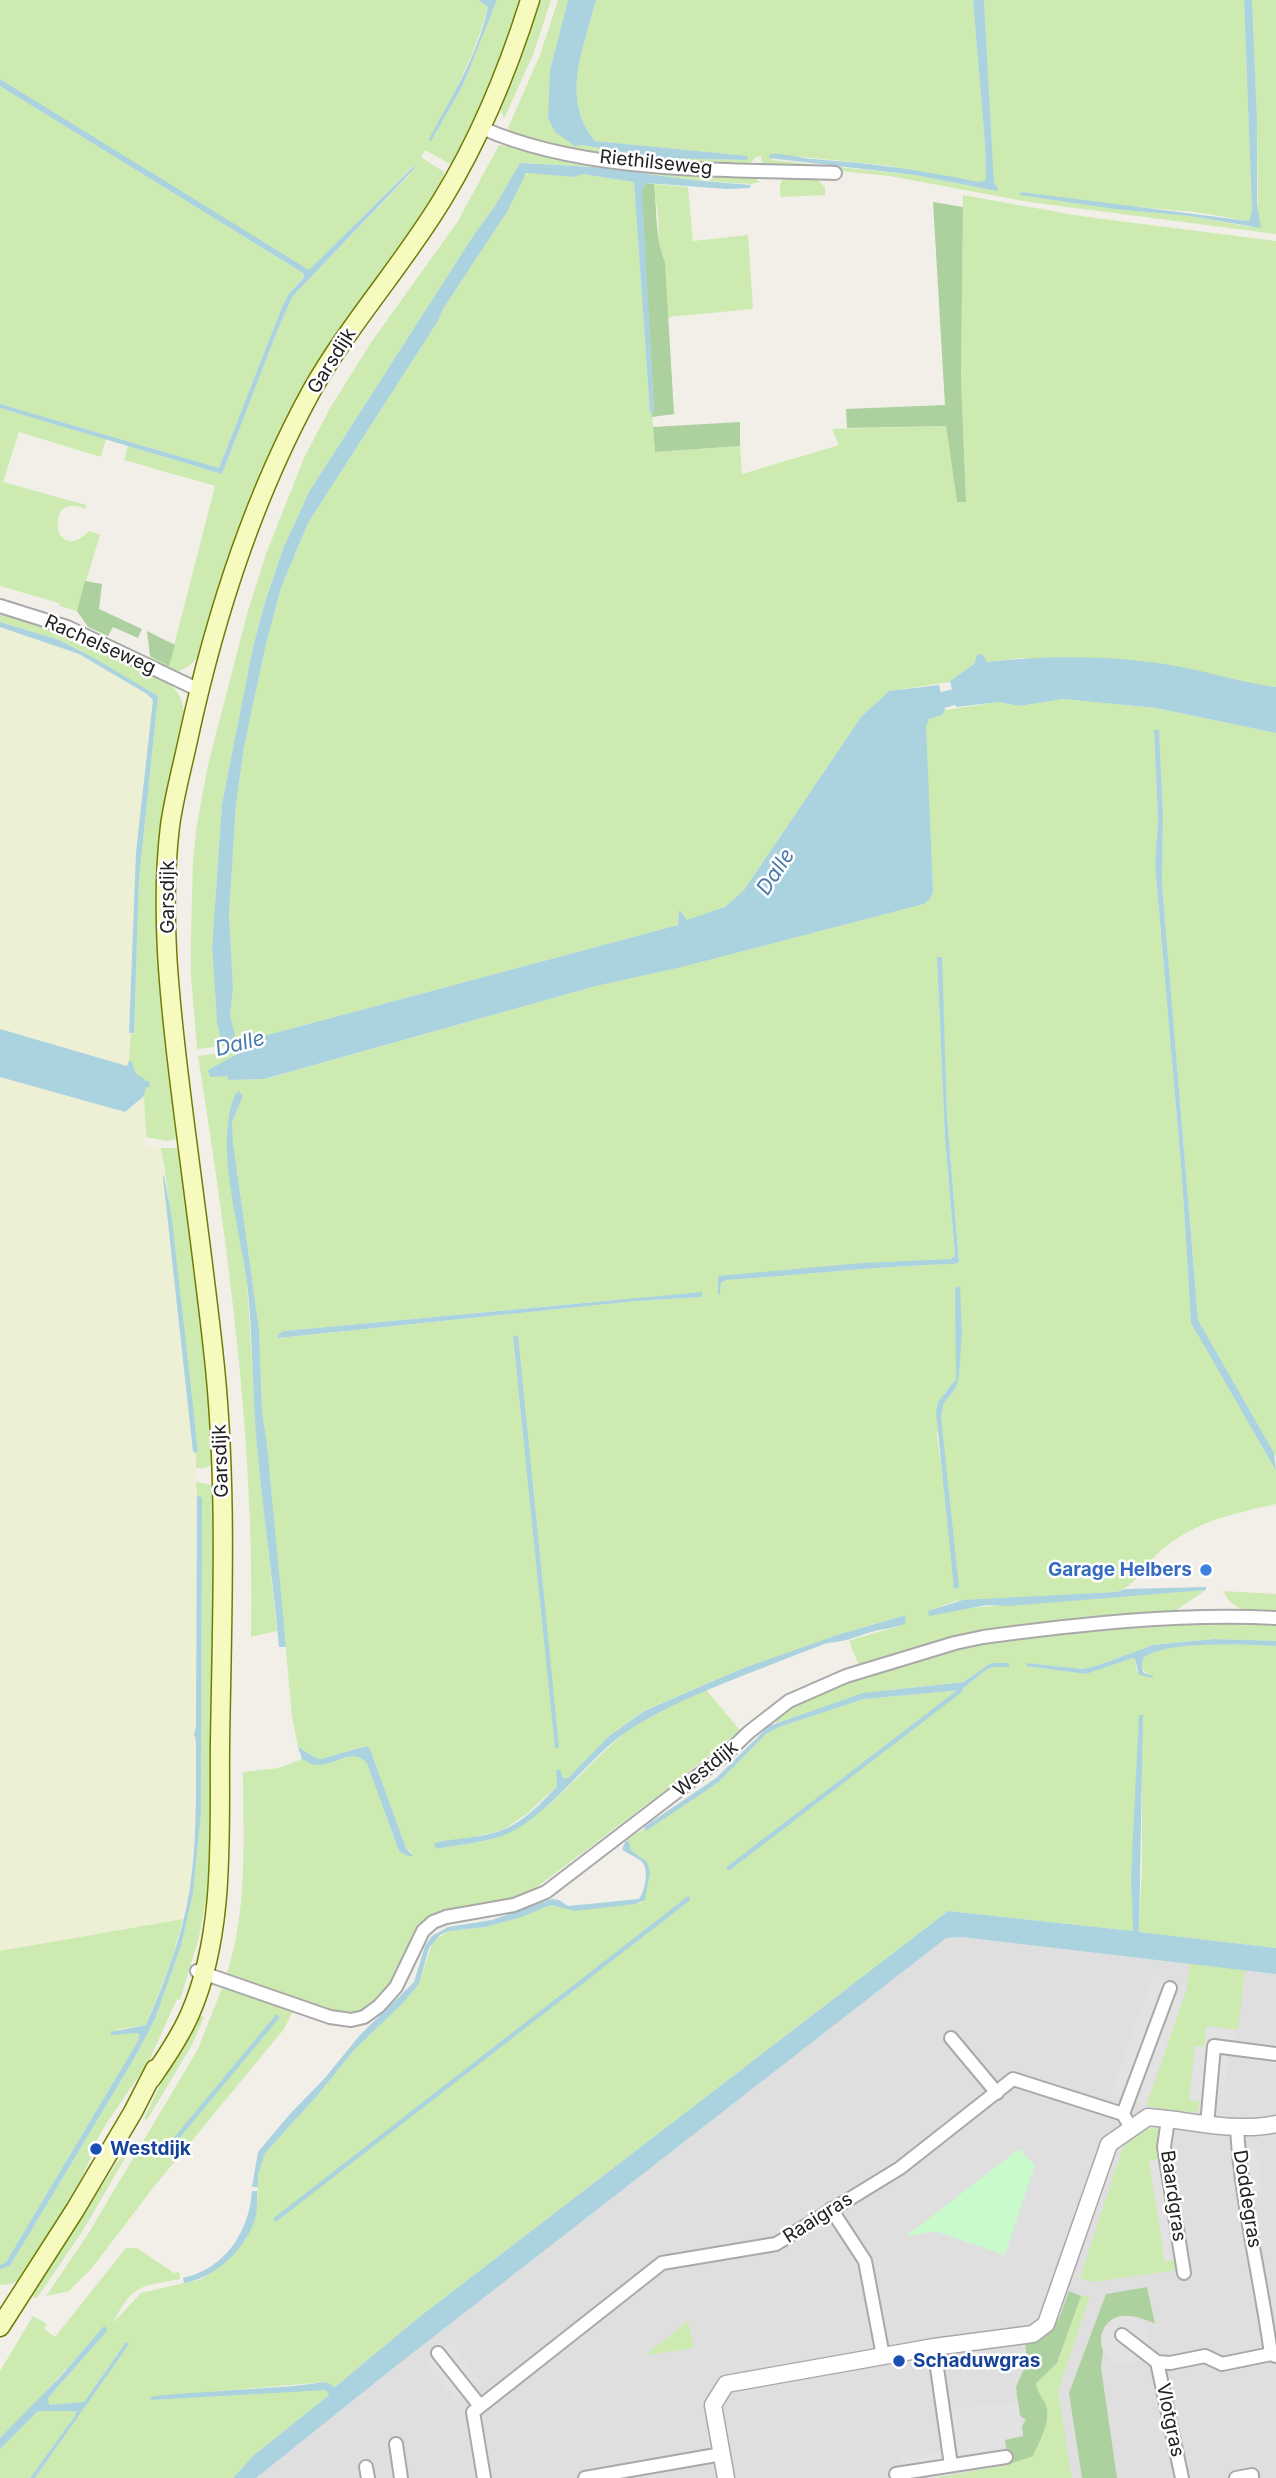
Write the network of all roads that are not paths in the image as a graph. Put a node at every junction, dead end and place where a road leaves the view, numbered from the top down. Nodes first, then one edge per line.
1 (530, 0) edge
2 (482, 128) junction
3 (835, 173) dead end
4 (0, 606) edge
5 (199, 690) junction
6 (1276, 1618) edge
7 (200, 1973) junction
8 (1170, 1988) dead end
9 (951, 2038) dead end
10 (1276, 2054) edge
11 (997, 2093) junction
12 (1168, 2119) junction
13 (1127, 2121) junction
14 (1276, 2124) edge
15 (1207, 2125) junction
16 (1237, 2127) junction
17 (831, 2210) junction
18 (1184, 2273) dead end
19 (0, 2327) edge
20 (1122, 2335) dead end
21 (934, 2347) junction
22 (438, 2353) dead end
23 (1274, 2355) edge
24 (883, 2356) junction
25 (1157, 2362) junction
26 (480, 2406) junction
27 (396, 2444) dead end
28 (722, 2454) junction
29 (1006, 2457) dead end
30 (951, 2465) junction
31 (896, 2474) dead end
32 (604, 2477) edge
33 (401, 2478) edge
34 (484, 2478) edge
35 (585, 2478) edge
36 (726, 2478) edge
37 (1182, 2478) edge
38 (1236, 2478) edge
39 (1252, 2478) edge

1 - 2 main road, Garsdijk
2 - 3 street, Riethilseweg
2 - 5 main road, Garsdijk
4 - 5 street, Rachelseweg
5 - 7 main road, Garsdijk
6 - 7 street, Westdijk
7 - 19 main road
8 - 13 street
9 - 11 street
10 - 15 street
11 - 13 street, Raaigras
11 - 17 street, Raaigras
12 - 13 street
12 - 15 street
12 - 18 street, Baardgras
13 - 21 street
14 - 16 street
15 - 16 street
16 - 23 street, Doddegras
17 - 24 street
17 - 26 street, Raaigras
20 - 25 street, Vlotgras
21 - 24 street
21 - 30 street
22 - 26 street
23 - 25 street, Vlotgras
24 - 28 street
25 - 37 street, Vlotgras
26 - 34 street
27 - 33 street
28 - 32 street
28 - 36 street
29 - 30 street
30 - 31 street
32 - 35 street
38 - 39 street

